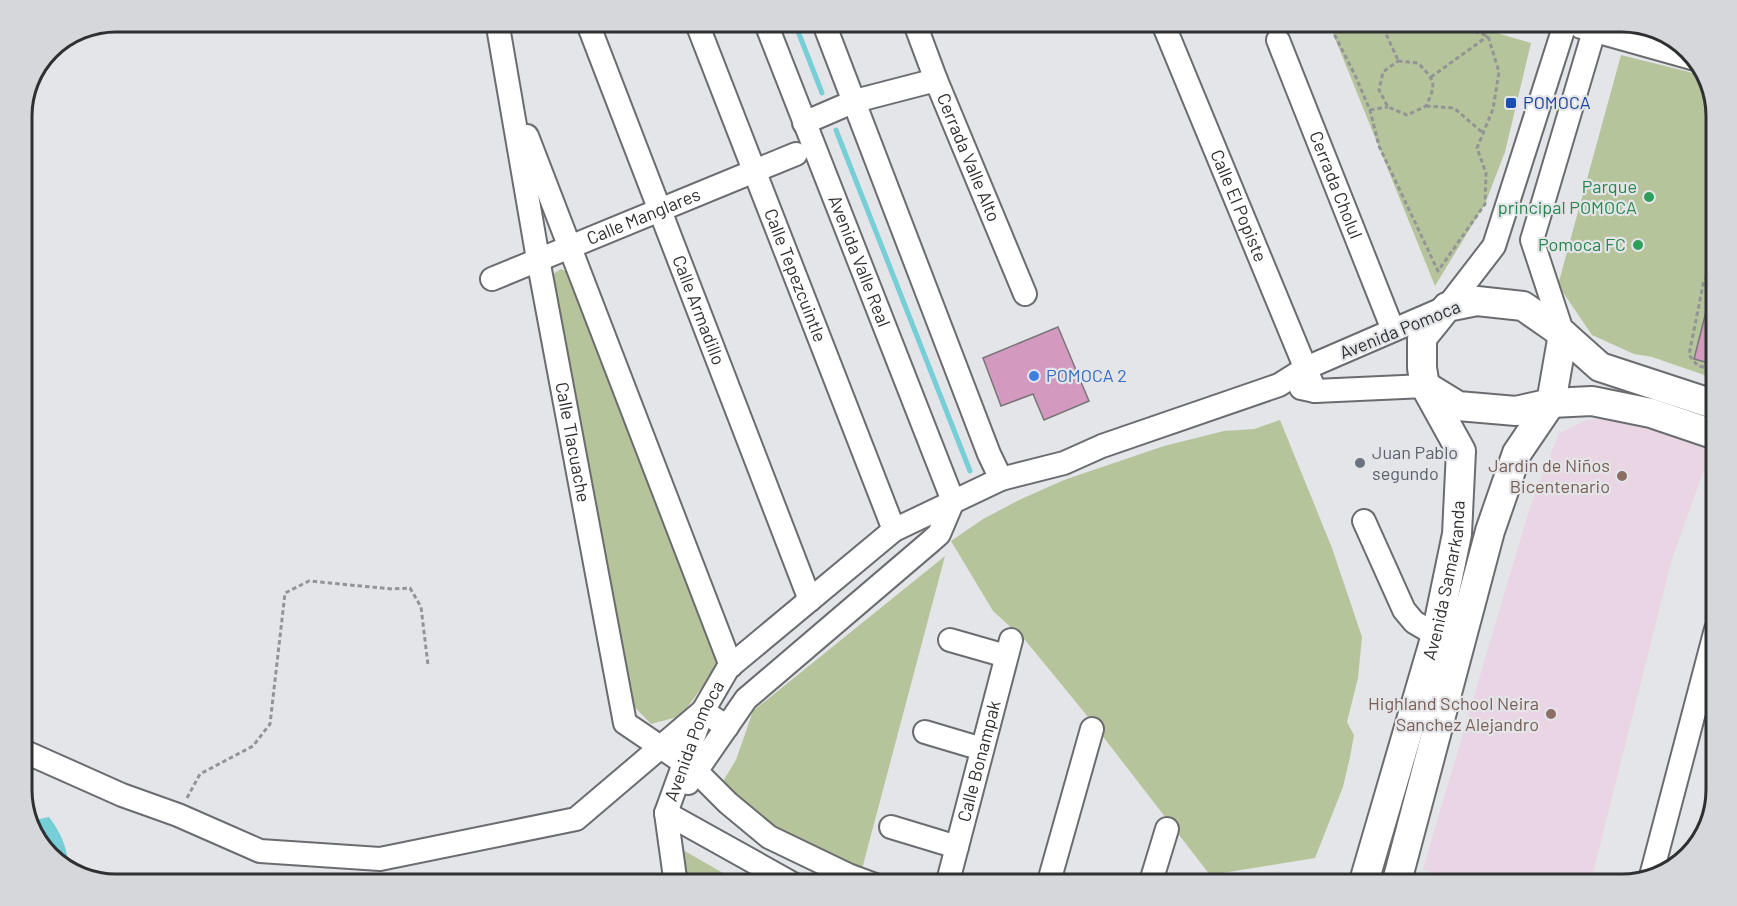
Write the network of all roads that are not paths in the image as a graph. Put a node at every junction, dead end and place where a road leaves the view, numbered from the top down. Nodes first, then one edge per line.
1 (499, 32) edge
2 (591, 32) edge
3 (700, 32) edge
4 (769, 32) edge
5 (827, 32) edge
6 (918, 32) edge
7 (1169, 32) edge
8 (1561, 32) edge
9 (1593, 32) edge
10 (1613, 32) edge
11 (1278, 40) dead end
12 (1679, 54) edge
13 (936, 80) junction
14 (510, 90) junction
15 (855, 102) junction
16 (804, 123) junction
17 (796, 154) dead end
18 (755, 171) junction
19 (659, 210) junction
20 (569, 247) junction
21 (538, 259) junction
22 (492, 279) dead end
23 (1025, 294) dead end
24 (1447, 307) junction
25 (1393, 330) junction
26 (1563, 334) junction
27 (1306, 368) junction
28 (1279, 385) junction
29 (1425, 386) junction
30 (1315, 390) junction
31 (1551, 403) junction
32 (1696, 409) edge
33 (1705, 421) edge
34 (1001, 479) junction
35 (953, 501) junction
36 (1364, 521) dead end
37 (894, 530) junction
38 (810, 600) junction
39 (1436, 635) junction
40 (950, 640) dead end
41 (730, 666) junction
42 (1706, 667) edge
43 (703, 711) junction
44 (727, 727) junction
45 (1092, 729) dead end
46 (925, 732) dead end
47 (660, 748) junction
48 (982, 749) junction
49 (32, 755) edge
50 (690, 766) junction
51 (1390, 788) junction
52 (1420, 797) junction
53 (666, 813) junction
54 (891, 826) dead end
55 (1167, 829) dead end
56 (957, 847) junction
57 (1652, 868) edge
58 (674, 874) edge
59 (775, 874) edge
60 (836, 874) edge
61 (950, 874) edge
62 (1051, 874) edge
63 (1153, 874) edge
64 (1366, 874) edge
65 (1399, 874) edge

1 - 14 street, Calle Tlacuache
2 - 19 street, Calle Armadillo
3 - 18 street, Calle Tepezcuintle
4 - 16 street, Avenida Valle Real
5 - 15 street
6 - 13 street, Cerrada Valle Alto
7 - 27 street, Calle El Popiste
8 - 24 street, Avenida Samarkanda
9 - 26 street, Avenida Samarkanda
10 - 12 street
11 - 25 street, Cerrada Cholul
13 - 15 street
13 - 23 street, Cerrada Valle Alto
14 - 20 street, Calle Tlacuache
14 - 21 street, Calle Tlacuache
15 - 16 street
15 - 34 street
16 - 35 street, Avenida Valle Real
17 - 18 street, Calle Manglares
18 - 19 street, Calle Manglares
18 - 37 street, Calle Tepezcuintle
19 - 20 street, Calle Manglares
19 - 38 street, Calle Armadillo
20 - 21 street, Calle Manglares
20 - 41 street, Calle Tlacuache
21 - 22 street, Calle Manglares
21 - 47 street, Calle Tlacuache
24 - 25 street, Avenida Pomoca
24 - 26 main road, Avenida Pomoca
24 - 29 main road, Avenida Samarkanda
25 - 27 street, Avenida Pomoca
26 - 31 main road, Avenida Samarkanda
26 - 32 main road, Avenida Pomoca
27 - 28 street, Avenida Pomoca
27 - 30 street, Calle El Popiste
28 - 30 street, Avenida Pomoca
28 - 34 street, Avenida Pomoca
29 - 30 street, Avenida Pomoca
29 - 31 main road, Avenida Pomoca
29 - 39 main road, Avenida Samarkanda
31 - 32 main road, Avenida Pomoca
31 - 52 main road, Avenida Samarkanda
32 - 33 main road, Avenida Pomoca
34 - 35 street, Avenida Pomoca
35 - 37 street, Avenida Pomoca
35 - 44 street, Avenida Pomoca
36 - 39 street
37 - 38 street, Avenida Pomoca
38 - 41 street, Avenida Pomoca
39 - 51 main road, Avenida Samarkanda
40 - 48 street, Calle Bonampak
41 - 43 street, Avenida Pomoca
42 - 57 street
43 - 44 street
43 - 47 street
43 - 50 street, Avenida Pomoca
44 - 50 street, Avenida Pomoca
45 - 62 street
46 - 48 street
47 - 49 street
47 - 50 street, Calle Tlacuache
48 - 56 street, Calle Bonampak
50 - 53 street, Avenida Pomoca
50 - 60 street, Calle Tlacuache
51 - 52 main road
51 - 64 main road, Avenida Samarkanda
52 - 65 main road, Avenida Samarkanda
53 - 58 street
53 - 59 street
54 - 56 street
55 - 63 street
56 - 61 street, Calle Bonampak

